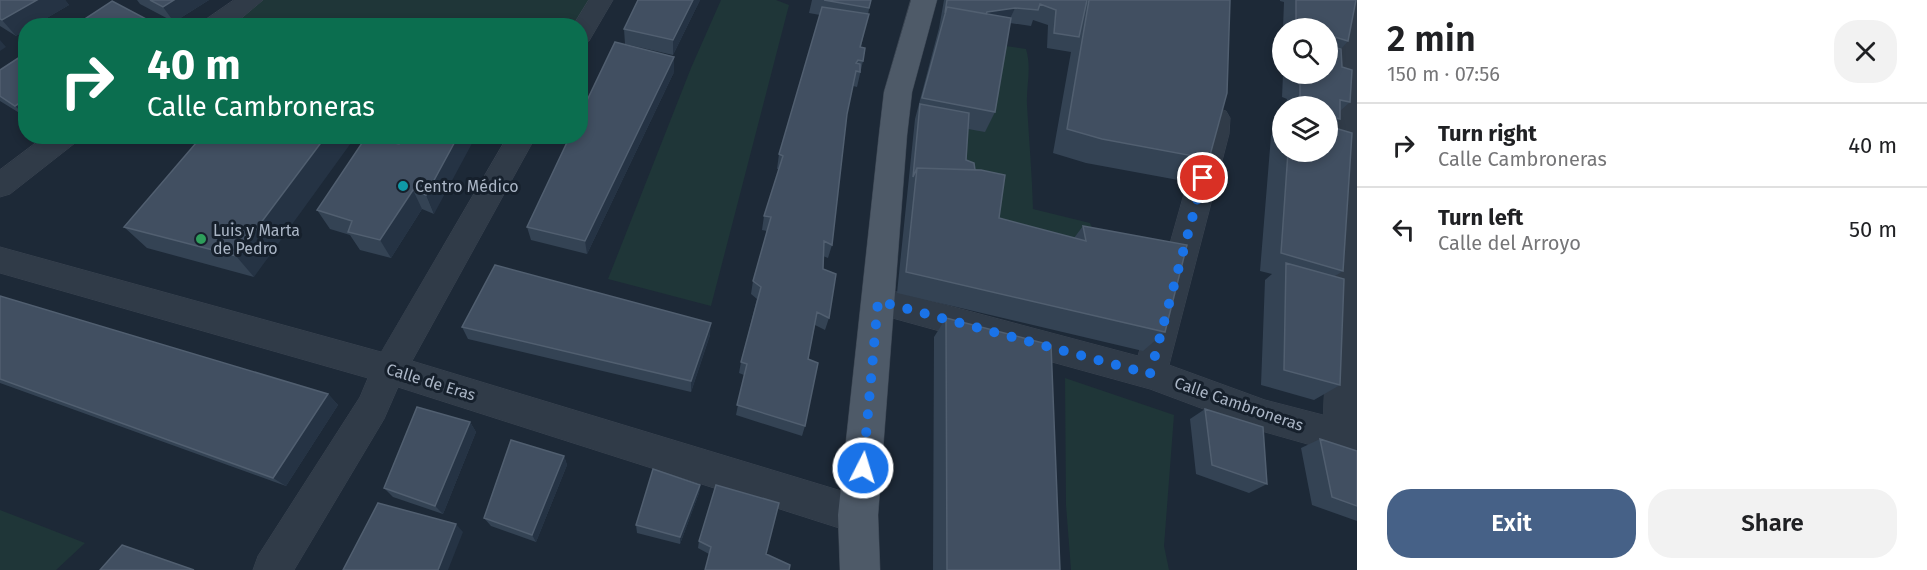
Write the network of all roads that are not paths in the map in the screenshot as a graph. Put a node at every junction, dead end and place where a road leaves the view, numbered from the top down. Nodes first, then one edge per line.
1 (251, 0) edge
2 (601, 0) edge
3 (924, 0) edge
4 (1356, 0) edge
5 (225, 18) edge
6 (588, 22) edge
7 (1217, 89) edge
8 (55, 144) edge
9 (517, 144) edge
10 (0, 186) edge
11 (0, 260) edge
12 (878, 301) junction
13 (1050, 347) junction
14 (389, 369) junction
15 (1150, 374) junction
16 (1049, 383) edge
17 (1349, 439) edge
18 (857, 552) edge
19 (272, 570) edge

1 - 5 street
2 - 6 street
3 - 12 main road
4 - 17 street
7 - 15 street
8 - 10 street
9 - 14 street
11 - 14 street, Calle de Eras
12 - 13 street, Calle Cambroneras
12 - 18 main road
13 - 15 street, Calle Cambroneras
13 - 16 street
14 - 18 street, Calle de Eras
14 - 19 street
15 - 17 street, Calle Cambroneras

